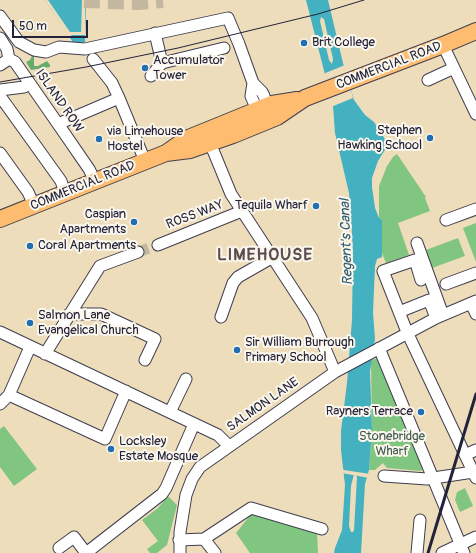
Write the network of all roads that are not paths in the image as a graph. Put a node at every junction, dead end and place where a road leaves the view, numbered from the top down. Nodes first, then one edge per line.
1 (0, 16) edge
2 (476, 31) edge
3 (155, 33) junction
4 (0, 38) edge
5 (443, 45) junction
6 (224, 48) dead end
7 (94, 58) dead end
8 (5, 62) edge
9 (162, 63) junction
10 (454, 68) junction
11 (152, 76) dead end
12 (428, 80) dead end
13 (24, 87) dead end
14 (0, 90) edge
15 (0, 96) edge
16 (119, 98) junction
17 (264, 112) junction
18 (476, 114) edge
19 (58, 124) junction
20 (208, 137) junction
21 (1, 155) edge
22 (145, 161) junction
23 (95, 181) junction
24 (66, 193) junction
25 (34, 205) junction
26 (476, 209) edge
27 (242, 211) junction
28 (0, 219) edge
29 (446, 220) dead end
30 (417, 243) dead end
31 (158, 245) tunnel mouth
32 (138, 252) tunnel mouth
33 (273, 257) junction
34 (476, 273) edge
35 (421, 280) dead end
36 (446, 284) dead end
37 (474, 302) edge
38 (399, 312) junction
39 (69, 314) junction
40 (476, 314) edge
41 (440, 316) junction
42 (221, 317) dead end
43 (0, 332) edge
44 (407, 332) junction
45 (30, 347) junction
46 (376, 349) junction
47 (45, 354) junction
48 (145, 360) dead end
49 (340, 369) junction
50 (186, 379) dead end
51 (126, 392) junction
52 (9, 396) junction
53 (0, 404) edge
54 (172, 408) dead end
55 (194, 424) junction
56 (229, 446) junction
57 (476, 450) edge
58 (465, 455) junction
59 (474, 475) edge
60 (384, 476) dead end
61 (432, 478) junction
62 (420, 520) dead end
63 (322, 528) dead end
64 (476, 536) edge
65 (204, 539) junction
66 (179, 540) junction
67 (59, 548) dead end
68 (462, 549) edge
69 (86, 553) edge
70 (180, 553) edge
71 (215, 553) edge
72 (416, 553) edge
73 (442, 553) edge

1 - 3 street
2 - 5 highway, COMMERCIAL ROAD
3 - 9 street
3 - 17 street
4 - 8 street, ISLAND ROW
5 - 10 street
5 - 17 highway, COMMERCIAL ROAD
6 - 9 street
7 - 16 street
8 - 19 street, ISLAND ROW
9 - 11 street
10 - 12 street
10 - 18 street
13 - 14 street
15 - 24 street
16 - 19 street
16 - 22 street
17 - 20 highway, COMMERCIAL ROAD
19 - 23 street, ISLAND ROW
20 - 22 highway, COMMERCIAL ROAD
20 - 27 street
21 - 25 street
22 - 23 highway, COMMERCIAL ROAD
23 - 24 highway, COMMERCIAL ROAD
24 - 25 highway, COMMERCIAL ROAD
25 - 28 highway, COMMERCIAL ROAD
26 - 29 street
27 - 31 street, ROSS WAY
27 - 33 street
30 - 41 street
32 - 39 street
33 - 42 street
33 - 49 street
34 - 36 street
35 - 38 street
37 - 40 street
37 - 41 street, SALMON LANE
38 - 41 street
38 - 44 street
39 - 47 street
39 - 48 street
41 - 44 street, SALMON LANE
43 - 45 street, SALMON LANE
44 - 46 street, SALMON LANE
44 - 58 street
45 - 47 street, SALMON LANE
45 - 52 street
46 - 49 street, SALMON LANE
46 - 61 street
47 - 51 street, SALMON LANE
49 - 56 street, SALMON LANE
50 - 54 street
51 - 52 street
51 - 55 street, SALMON LANE
52 - 53 street
55 - 56 street, SALMON LANE
55 - 69 street
56 - 66 street
57 - 58 street
58 - 59 street
59 - 61 street
60 - 61 street
61 - 68 street
62 - 72 street
63 - 65 street
64 - 68 street
65 - 66 street
65 - 71 street
66 - 70 street
67 - 69 street
68 - 73 street

